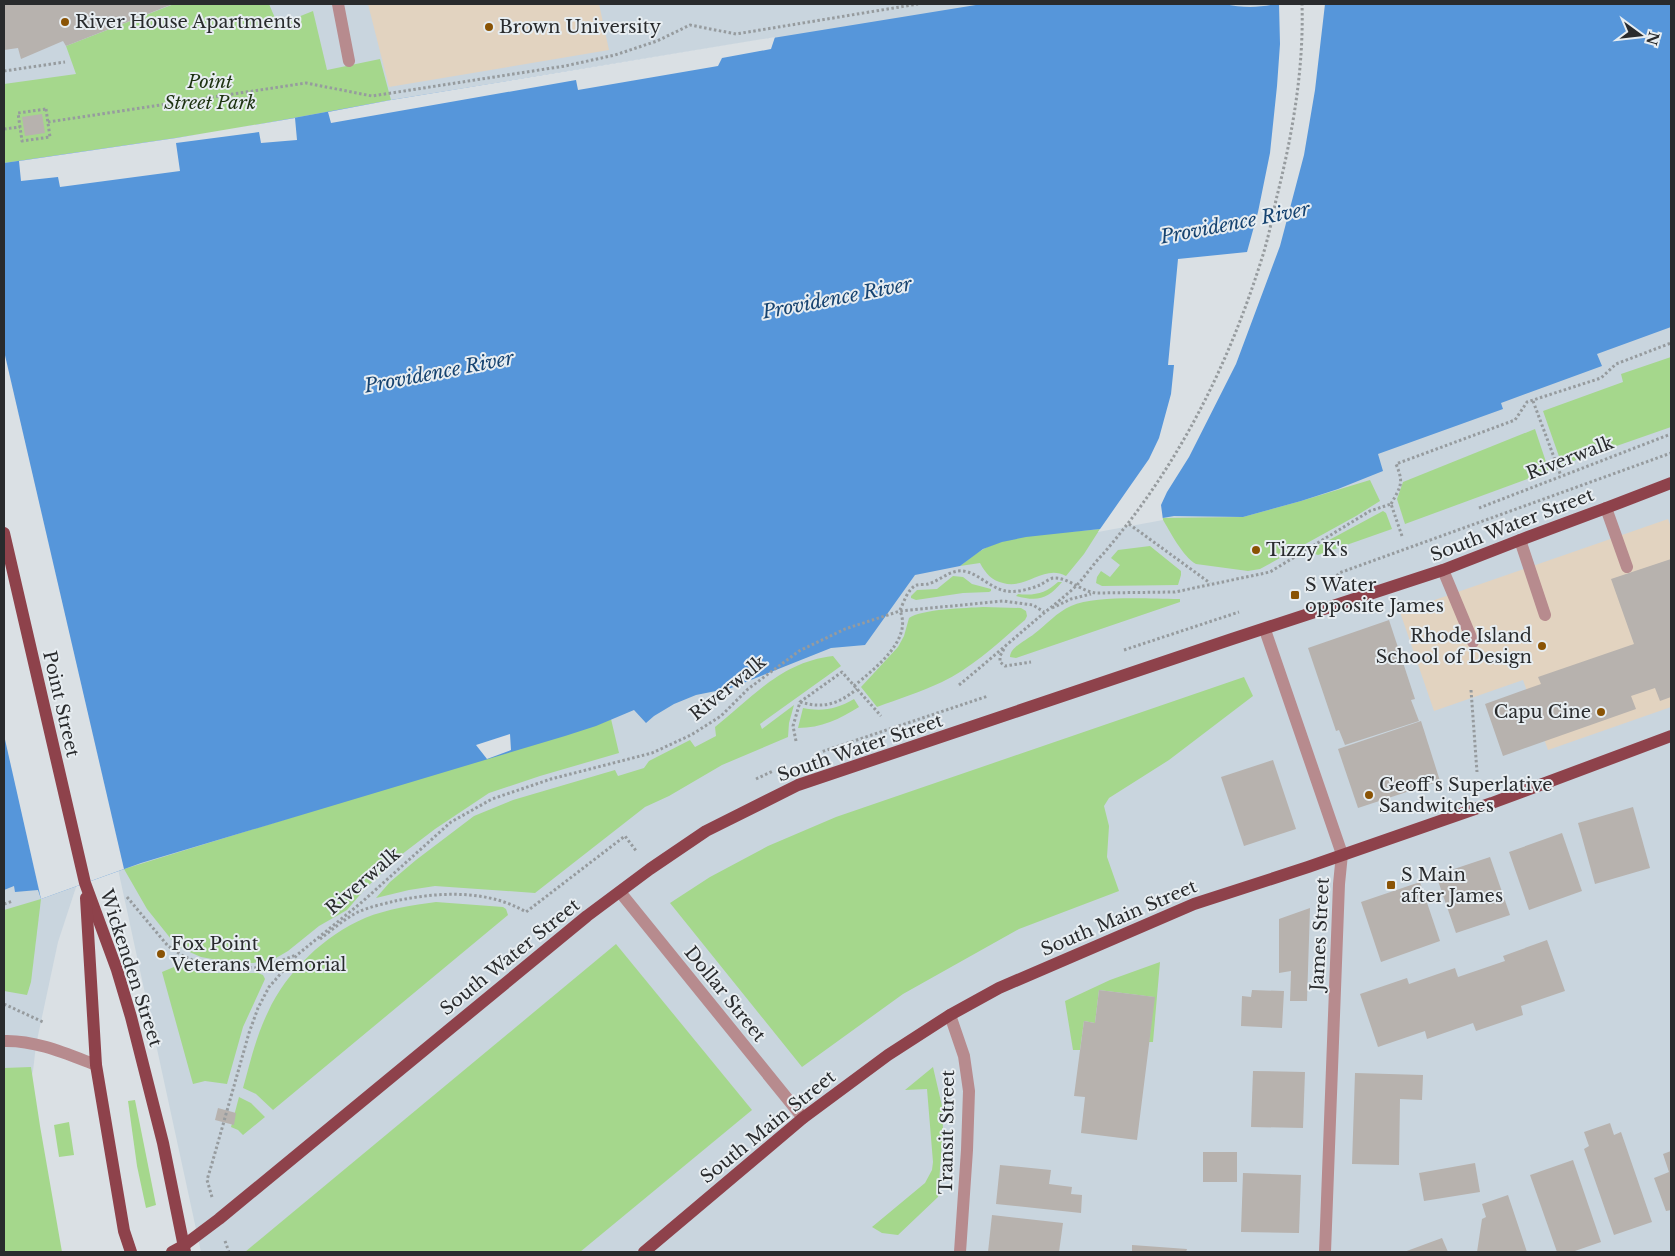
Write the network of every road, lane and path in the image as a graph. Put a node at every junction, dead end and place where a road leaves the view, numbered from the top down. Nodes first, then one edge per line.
1 (338, 4) edge
2 (918, 4) edge
3 (1302, 4) edge
4 (349, 61) dead end
5 (65, 62) dead end
6 (4, 72) edge
7 (48, 122) junction
8 (20, 127) junction
9 (4, 129) edge
10 (1671, 343) edge
11 (1533, 401) junction
12 (1671, 434) edge
13 (1671, 453) edge
14 (1561, 476) junction
15 (1671, 483) edge
16 (1392, 504) junction
17 (1478, 508) dead end
18 (1606, 508) junction
19 (1128, 524) junction
20 (4, 533) edge
21 (1402, 536) dead end
22 (1520, 540) junction
23 (1627, 567) dead end
24 (1443, 570) junction
25 (1210, 584) junction
26 (1075, 586) junction
27 (1329, 586) dead end
28 (1096, 593) junction
29 (900, 611) junction
30 (1242, 611) dead end
31 (1044, 612) junction
32 (1544, 615) dead end
33 (1224, 616) dead end
34 (1265, 630) junction
35 (1015, 638) junction
36 (1473, 642) dead end
37 (1031, 662) dead end
38 (960, 685) dead end
39 (855, 687) junction
40 (1471, 690) dead end
41 (800, 702) junction
42 (881, 716) dead end
43 (1671, 736) edge
44 (796, 741) dead end
45 (1477, 772) dead end
46 (637, 852) dead end
47 (1342, 854) junction
48 (85, 883) junction
49 (620, 892) junction
50 (127, 897) dead end
51 (13, 901) dead end
52 (4, 904) edge
53 (296, 955) junction
54 (4, 1004) edge
55 (950, 1014) junction
56 (45, 1023) dead end
57 (4, 1042) edge
58 (96, 1065) junction
59 (803, 1118) junction
60 (207, 1180) dead end
61 (224, 1236) dead end
62 (180, 1250) edge
63 (130, 1252) edge
64 (229, 1252) edge
65 (644, 1252) edge
66 (960, 1252) edge
67 (1325, 1252) edge

1 - 4 street
2 - 7 path
3 - 19 path
5 - 6 path
7 - 8 path
7 - 8 path
8 - 9 path
10 - 11 path
11 - 14 path
11 - 16 path
12 - 14 path, Riverwalk
13 - 27 path
14 - 17 path, Riverwalk
15 - 18 main road, South Water Street
16 - 21 path
16 - 25 path
18 - 22 main road, South Water Street
18 - 23 street
19 - 25 path
19 - 26 path
20 - 48 main road, Point Street
22 - 24 main road, South Water Street
22 - 32 street
24 - 34 main road, South Water Street
24 - 36 street
25 - 28 path
26 - 28 path
26 - 29 path
26 - 31 path
28 - 31 path
29 - 31 path, Riverwalk
29 - 39 path
29 - 53 path, Riverwalk
30 - 33 path
31 - 35 path
34 - 47 street, James Street
34 - 49 main road, South Water Street
35 - 37 path
35 - 38 path
39 - 41 path
39 - 41 path
39 - 42 path
40 - 45 path
41 - 44 path
43 - 47 main road, South Main Street
46 - 53 path
47 - 55 main road, South Main Street
47 - 67 street, James Street
48 - 58 main road, Wickenden Street
48 - 62 main road, Wickenden Street
49 - 59 street, Dollar Street
49 - 62 main road, South Water Street
50 - 53 path
51 - 52 path
53 - 60 path, Riverwalk
54 - 56 path
55 - 59 main road, South Main Street
55 - 66 street, Transit Street
57 - 58 street
58 - 63 main road, Wickenden Street
59 - 65 main road, South Main Street
61 - 64 path

